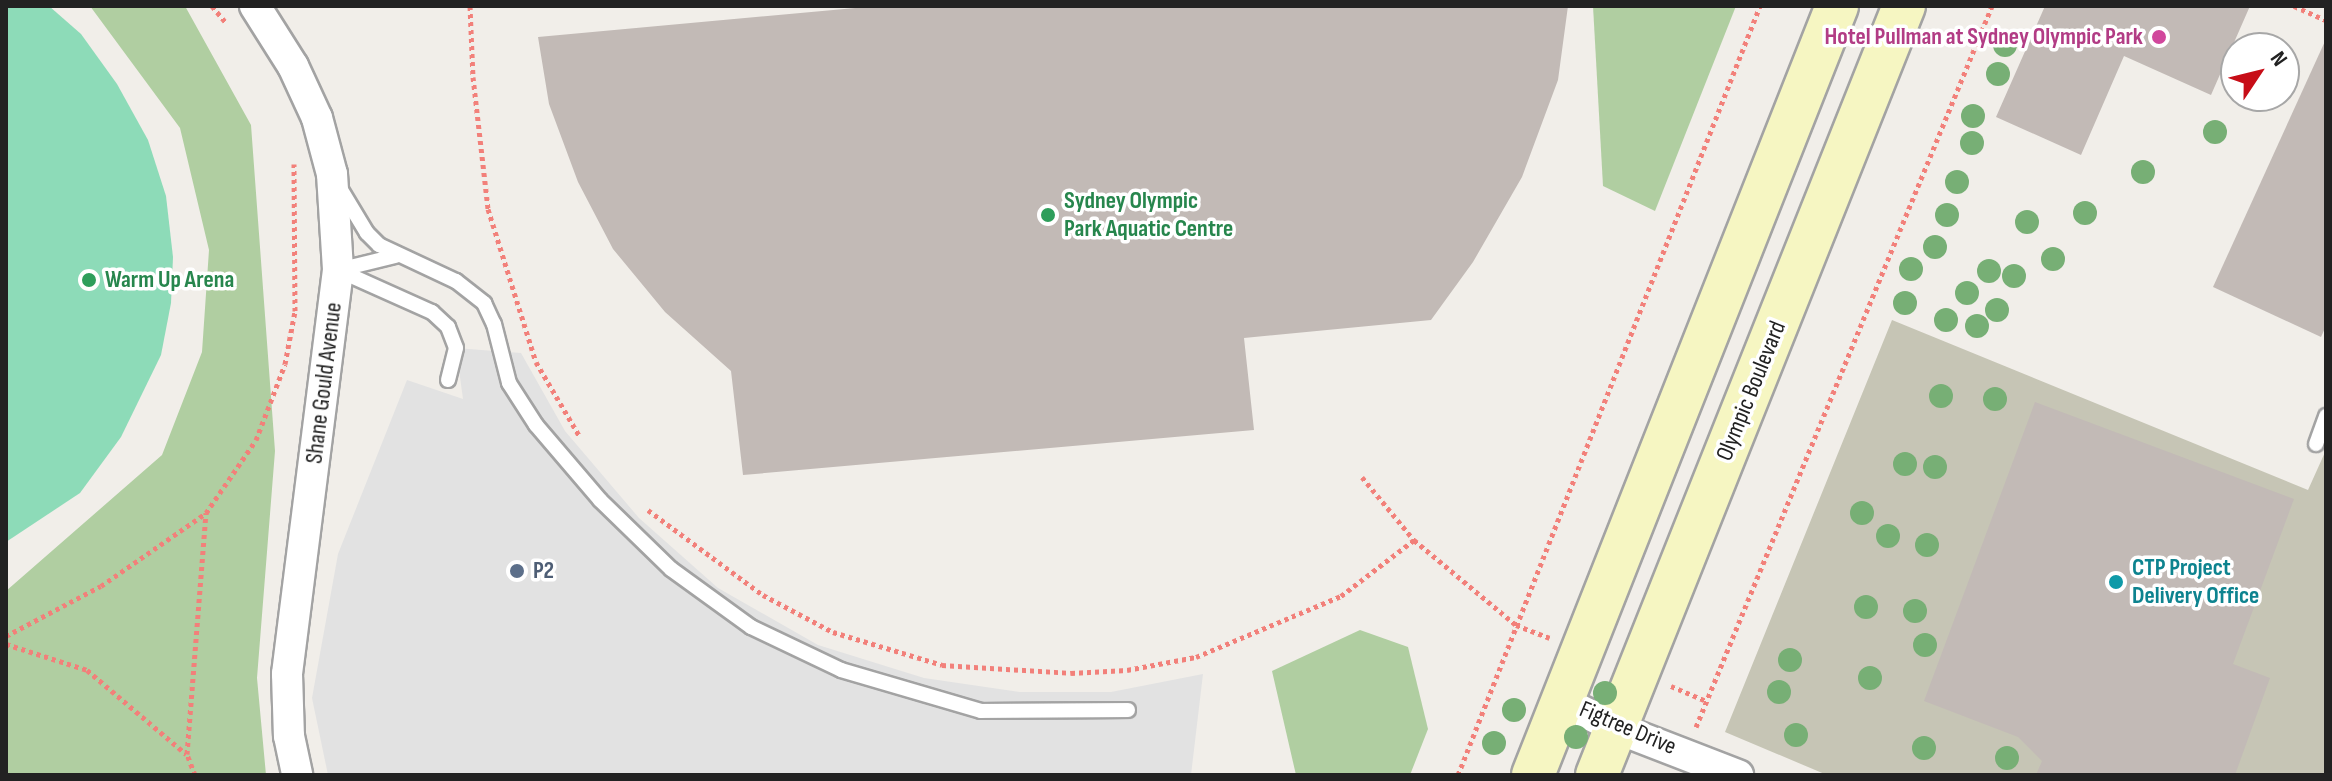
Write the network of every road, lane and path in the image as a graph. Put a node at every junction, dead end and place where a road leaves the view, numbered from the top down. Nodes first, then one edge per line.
1 (212, 6) edge
2 (255, 6) edge
3 (470, 6) edge
4 (1760, 6) edge
5 (1837, 6) edge
6 (1904, 6) edge
7 (1992, 6) edge
8 (2294, 6) edge
9 (2326, 20) edge
10 (230, 28) dead end
11 (294, 161) dead end
12 (332, 174) junction
13 (395, 256) junction
14 (338, 270) junction
15 (448, 380) dead end
16 (2326, 416) edge
17 (581, 438) dead end
18 (2316, 444) dead end
19 (1362, 477) dead end
20 (640, 503) dead end
21 (206, 513) junction
22 (1414, 540) junction
23 (1516, 625) junction
24 (6, 636) edge
25 (1553, 639) dead end
26 (6, 644) edge
27 (1665, 684) dead end
28 (1562, 701) junction
29 (1707, 701) junction
30 (1128, 710) dead end
31 (1616, 728) junction
32 (1696, 728) dead end
33 (187, 754) junction
34 (195, 775) edge
35 (297, 775) edge
36 (1458, 775) edge
37 (1533, 775) edge
38 (1597, 775) edge
39 (1738, 775) edge

1 - 10 path
2 - 12 street, Shane Gould Avenue
3 - 17 path
4 - 23 path
5 - 28 street
6 - 31 street, Olympic Boulevard
7 - 29 path
8 - 9 path
11 - 21 path
12 - 13 lane
12 - 14 street, Shane Gould Avenue
13 - 14 lane
13 - 30 lane
14 - 15 lane
14 - 35 street, Shane Gould Avenue
16 - 18 lane
19 - 22 path
20 - 22 path
21 - 24 path
21 - 33 path
22 - 23 path
23 - 25 path
23 - 36 path
26 - 33 path
27 - 29 path
28 - 31 street, Figtree Drive
28 - 37 street
29 - 32 path
31 - 38 street, Olympic Boulevard
31 - 39 street, Figtree Drive
33 - 34 path

